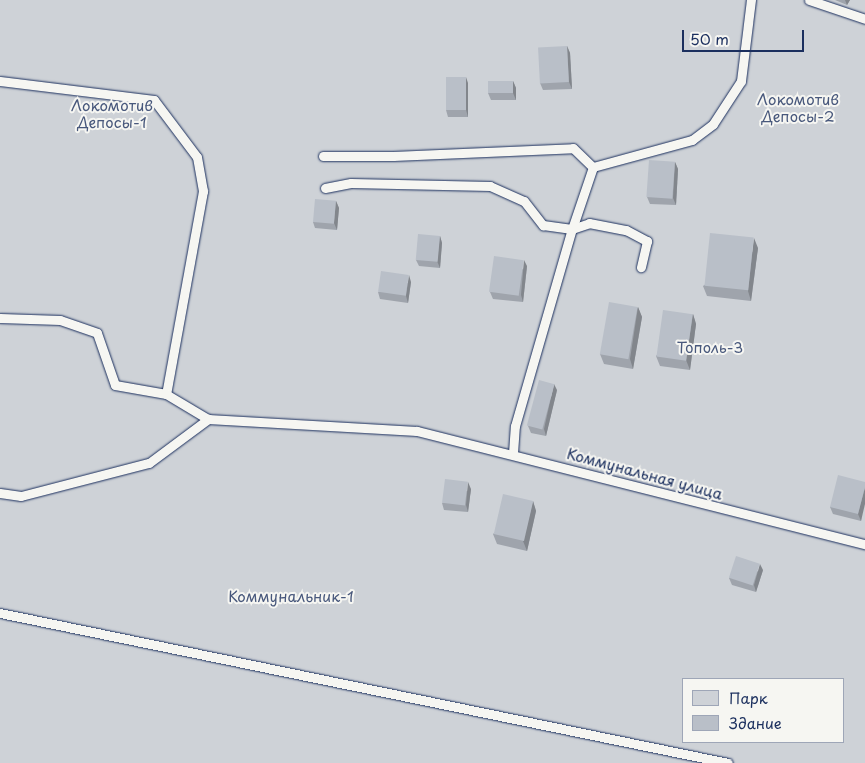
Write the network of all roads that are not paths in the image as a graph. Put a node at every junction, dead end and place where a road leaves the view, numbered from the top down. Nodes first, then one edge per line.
1 (751, 0) edge
2 (809, 0) edge
3 (865, 19) edge
4 (0, 82) edge
5 (324, 156) dead end
6 (594, 166) junction
7 (325, 188) dead end
8 (572, 229) junction
9 (641, 267) dead end
10 (0, 318) edge
11 (166, 394) junction
12 (208, 419) junction
13 (513, 453) junction
14 (0, 493) edge
15 (865, 544) edge
16 (0, 613) edge
17 (728, 763) edge

1 - 6 lane
2 - 3 lane
4 - 11 lane
5 - 6 lane
6 - 8 lane
7 - 8 lane
8 - 9 lane
8 - 13 lane
10 - 11 lane
11 - 12 lane
12 - 13 lane, Коммунальная улица
12 - 14 lane
13 - 15 lane, Коммунальная улица
16 - 17 lane

